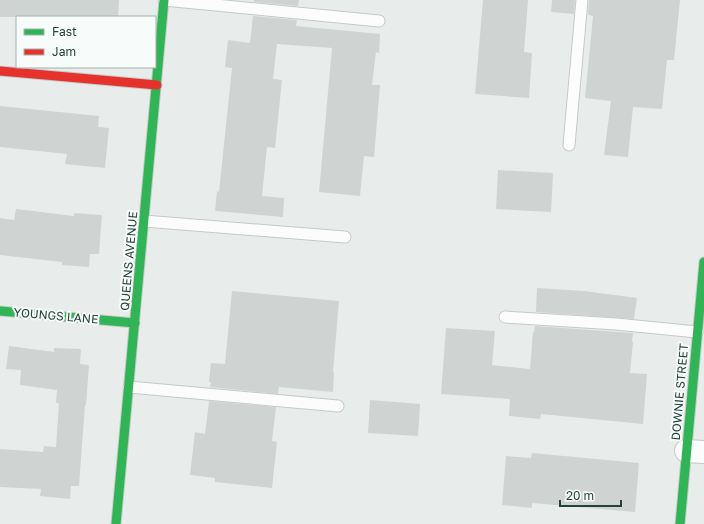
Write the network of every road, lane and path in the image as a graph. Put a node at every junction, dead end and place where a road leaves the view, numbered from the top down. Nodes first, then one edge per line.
1 (164, 0) edge
2 (582, 0) edge
3 (379, 21) dead end
4 (0, 71) edge
5 (157, 85) junction
6 (569, 144) dead end
7 (144, 221) junction
8 (345, 237) dead end
9 (704, 262) edge
10 (0, 312) edge
11 (505, 316) dead end
12 (135, 323) junction
13 (697, 332) junction
14 (129, 387) junction
15 (338, 406) dead end
16 (695, 452) edge
17 (116, 524) edge
18 (680, 524) edge

1 - 3 lane
1 - 5 street, QUEENS AVENUE
2 - 6 lane
4 - 5 street
5 - 7 street, QUEENS AVENUE
7 - 8 lane
7 - 12 street, QUEENS AVENUE
9 - 13 street, DOWNIE STREET
10 - 12 street, YOUNGS LANE
11 - 13 lane
12 - 14 street, QUEENS AVENUE
13 - 16 street, DOWNIE STREET
14 - 15 lane
14 - 17 street, QUEENS AVENUE
16 - 18 street, DOWNIE STREET

